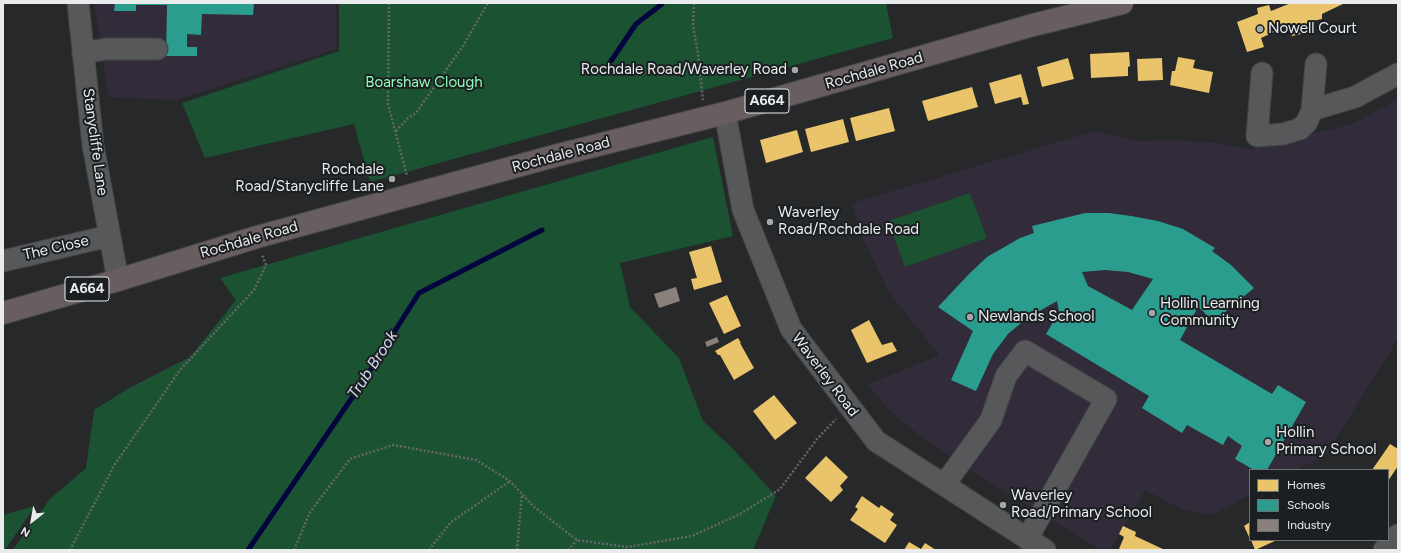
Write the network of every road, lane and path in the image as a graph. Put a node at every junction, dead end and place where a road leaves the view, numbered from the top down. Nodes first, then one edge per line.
1 (78, 3) edge
2 (389, 3) edge
3 (488, 3) edge
4 (694, 3) edge
5 (1122, 3) edge
6 (157, 49) dead end
7 (83, 54) junction
8 (1316, 64) dead end
9 (1262, 73) dead end
10 (1398, 74) edge
11 (1312, 110) junction
12 (726, 113) junction
13 (704, 118) junction
14 (395, 131) junction
15 (411, 195) junction
16 (109, 236) junction
17 (3, 260) edge
18 (266, 265) dead end
19 (118, 280) junction
20 (3, 313) edge
21 (849, 407) junction
22 (510, 481) junction
23 (944, 485) junction
24 (522, 494) junction
25 (1398, 535) edge
26 (1027, 538) junction
27 (577, 540) junction
28 (627, 547) junction
29 (70, 550) edge
30 (294, 550) edge
31 (429, 550) edge
32 (517, 550) edge
33 (568, 550) edge
34 (629, 550) edge
35 (1045, 550) edge
36 (1384, 550) edge

1 - 7 street, Stanycliffe Lane
2 - 14 path
3 - 14 path
4 - 13 path
5 - 12 main road, Rochdale Road / A664
6 - 7 street
7 - 16 street, Stanycliffe Lane
8 - 11 street
9 - 11 street
10 - 11 street
12 - 13 main road, Rochdale Road / A664
12 - 21 street, Waverley Road
13 - 15 main road, Rochdale Road / A664
14 - 15 path
15 - 19 main road, Rochdale Road / A664
16 - 17 street, The Close
16 - 19 street, Stanycliffe Lane
18 - 29 path
19 - 20 main road, Rochdale Road / A664
21 - 23 street, Waverley Road
21 - 28 path
22 - 24 path
22 - 30 path
22 - 31 path
23 - 26 street, Waverley Road
23 - 26 street
24 - 27 path
24 - 32 path
25 - 36 street
26 - 35 street, Waverley Road
27 - 28 path
27 - 33 path
28 - 34 path

